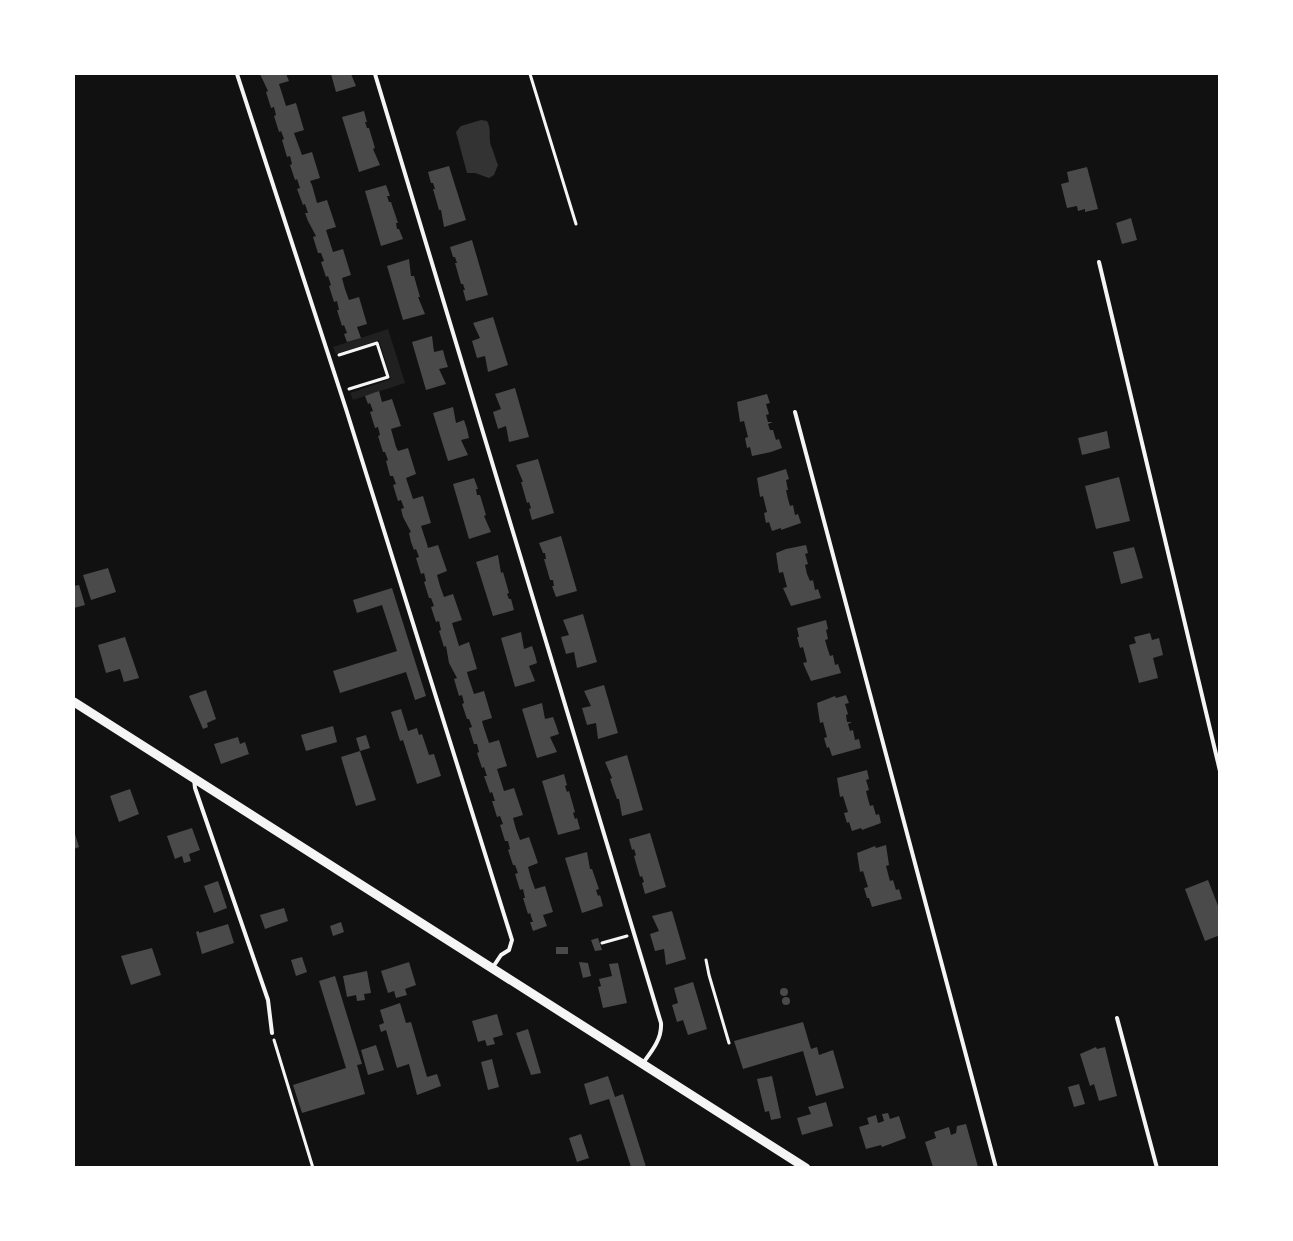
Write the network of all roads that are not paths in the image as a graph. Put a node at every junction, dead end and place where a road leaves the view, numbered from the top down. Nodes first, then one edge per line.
1 (237, 74) edge
2 (375, 74) edge
3 (1099, 262) dead end
4 (795, 412) dead end
5 (74, 702) edge
6 (1220, 771) edge
7 (194, 777) junction
8 (492, 968) junction
9 (1117, 1018) dead end
10 (272, 1033) road end
11 (643, 1064) junction
12 (806, 1167) edge
13 (996, 1167) edge
14 (1157, 1167) edge

1 - 8 lane
2 - 11 lane
3 - 6 lane
4 - 13 lane
5 - 7 street
7 - 8 street
7 - 10 lane
8 - 11 street
9 - 14 lane
11 - 12 street

